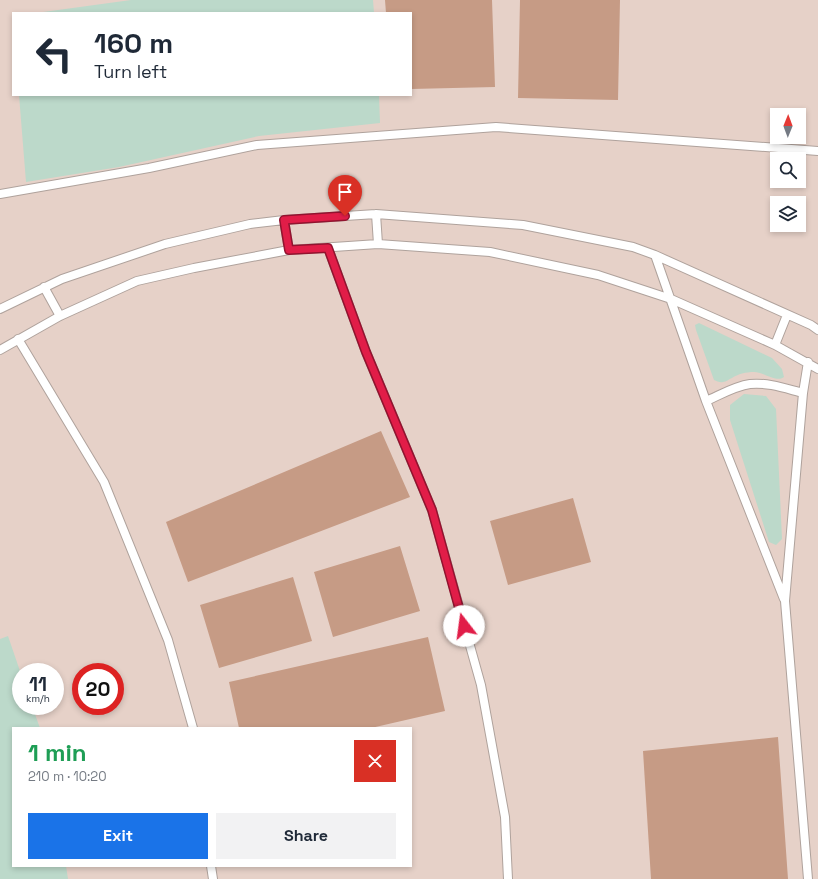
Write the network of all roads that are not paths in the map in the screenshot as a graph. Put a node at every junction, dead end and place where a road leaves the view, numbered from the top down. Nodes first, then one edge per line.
1 (818, 151) edge
2 (0, 194) edge
3 (376, 214) junction
4 (284, 220) junction
5 (378, 244) junction
6 (328, 248) junction
7 (289, 250) junction
8 (655, 255) junction
9 (44, 287) junction
10 (670, 299) junction
11 (0, 309) edge
12 (788, 315) junction
13 (60, 316) junction
14 (818, 330) edge
15 (18, 339) junction
16 (775, 345) junction
17 (0, 350) edge
18 (808, 362) junction
19 (818, 369) edge
20 (804, 393) junction
21 (706, 401) junction
22 (786, 601) junction
23 (193, 727) edge
24 (212, 867) edge
25 (213, 879) edge
26 (508, 879) edge
27 (808, 879) edge

1 - 2 lane
3 - 4 lane
3 - 5 lane
3 - 8 lane
4 - 7 lane
4 - 9 lane
5 - 6 lane
5 - 10 lane
6 - 7 lane
6 - 26 lane
7 - 13 lane
8 - 10 lane
8 - 12 lane
9 - 11 lane
9 - 13 lane
10 - 16 lane
10 - 21 lane
12 - 14 lane
12 - 16 lane
13 - 15 lane
15 - 17 lane
15 - 23 lane
16 - 18 lane
18 - 19 lane
18 - 20 lane
20 - 21 lane
20 - 22 lane
21 - 22 lane
22 - 27 lane
24 - 25 lane

